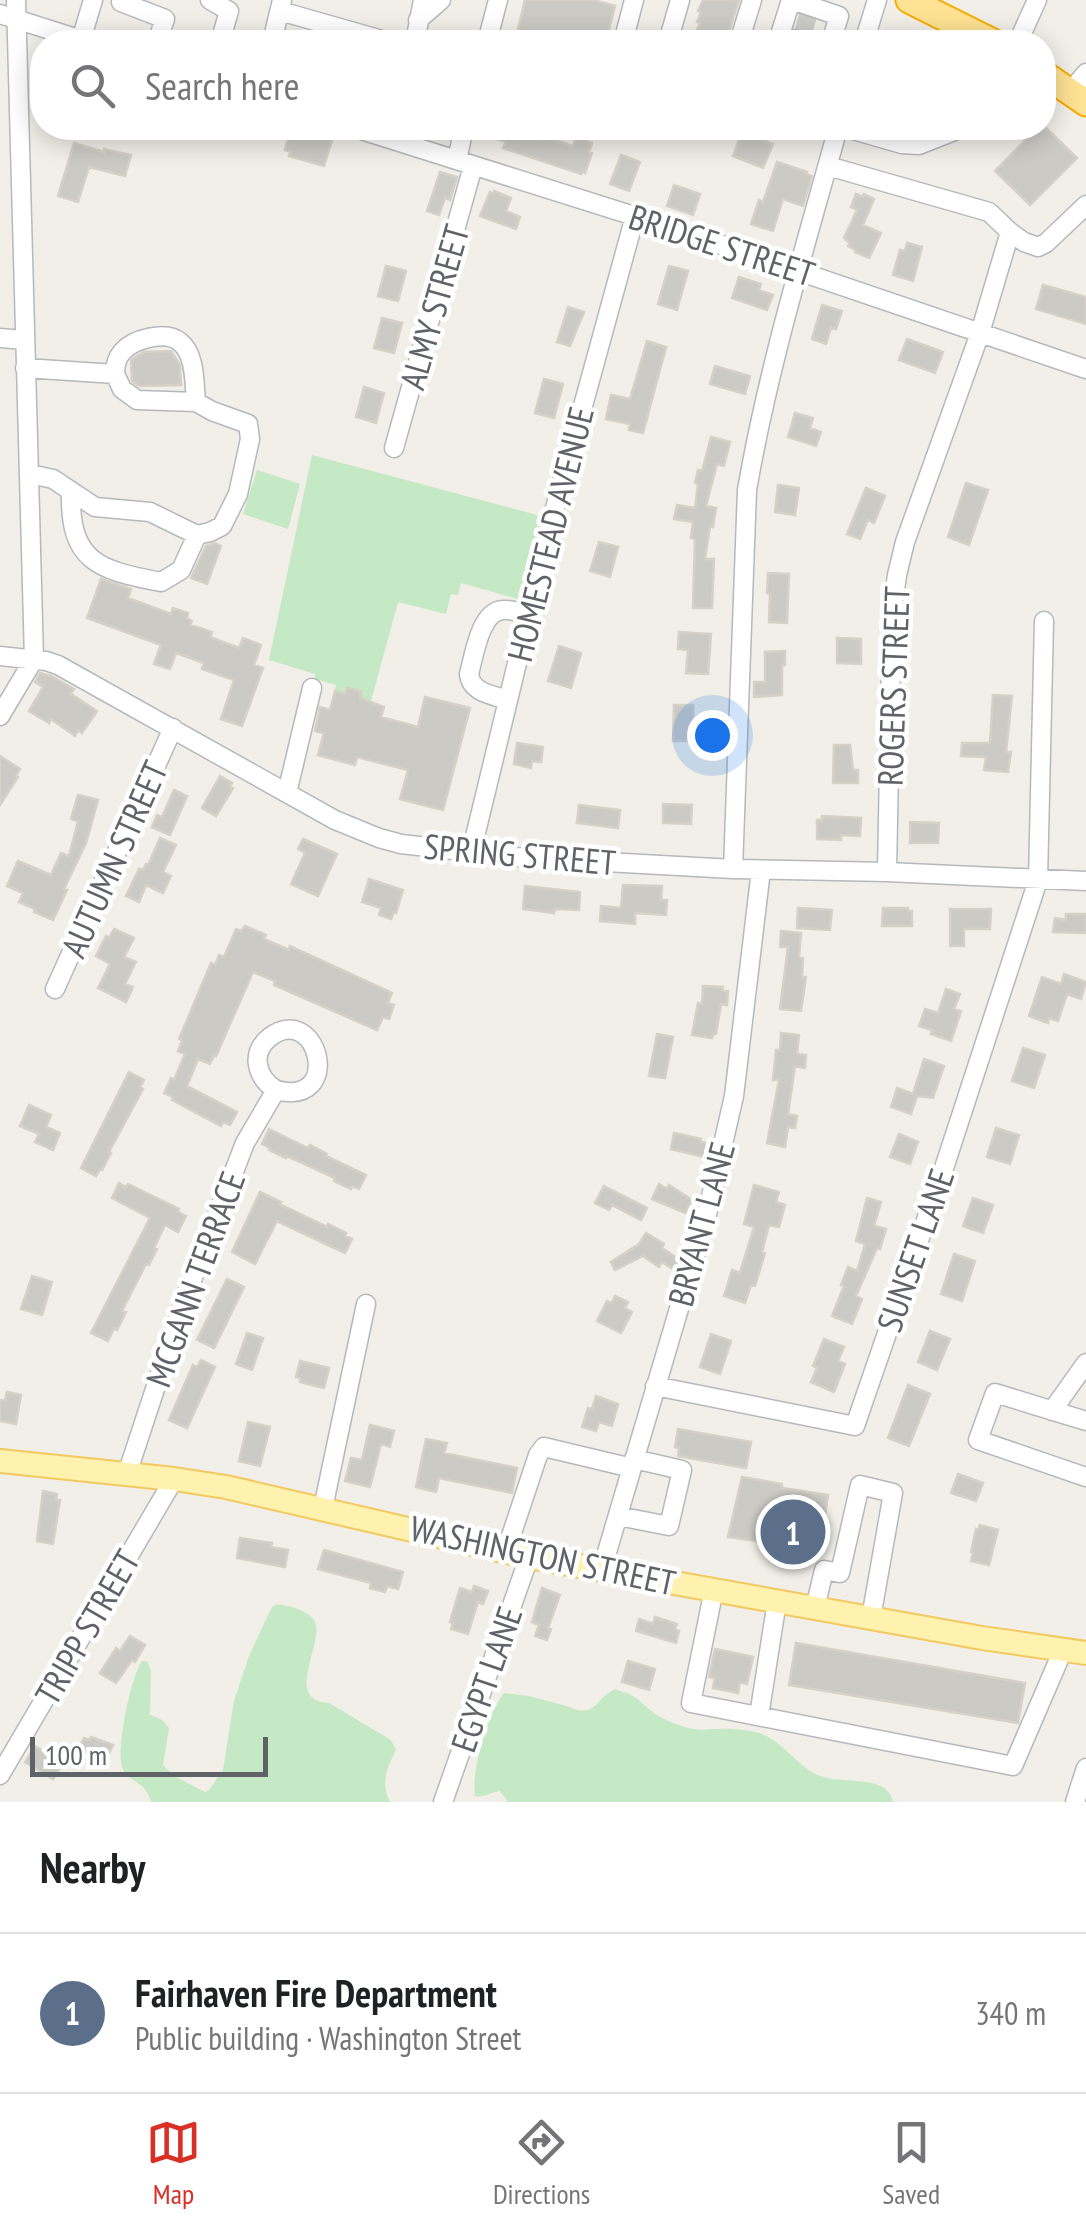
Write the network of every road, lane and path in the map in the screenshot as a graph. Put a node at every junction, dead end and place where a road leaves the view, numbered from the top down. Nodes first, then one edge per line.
1 (210, 0) edge
2 (423, 0) edge
3 (441, 0) edge
4 (498, 0) edge
5 (634, 0) edge
6 (680, 0) edge
7 (752, 0) edge
8 (791, 0) edge
9 (877, 0) edge
10 (909, 0) edge
11 (1036, 0) edge
12 (87, 2) edge
13 (121, 2) edge
14 (281, 5) edge
15 (811, 6) edge
16 (305, 8) edge
17 (10, 11) edge
18 (418, 20) junction
19 (57, 30) edge
20 (85, 30) edge
21 (161, 30) edge
22 (223, 30) edge
23 (275, 30) edge
24 (359, 30) edge
25 (417, 30) edge
26 (490, 30) edge
27 (626, 30) edge
28 (671, 30) edge
29 (743, 30) edge
30 (782, 30) edge
31 (835, 30) edge
32 (868, 30) edge
33 (969, 30) edge
34 (1023, 30) edge
35 (393, 140) edge
36 (464, 140) edge
37 (838, 140) edge
38 (896, 140) edge
39 (932, 140) edge
40 (465, 163) junction
41 (828, 166) junction
42 (1086, 206) edge
43 (635, 216) junction
44 (1010, 232) junction
45 (798, 270) junction
46 (980, 333) junction
47 (0, 338) edge
48 (24, 340) junction
49 (25, 368) junction
50 (1086, 369) edge
51 (115, 374) junction
52 (196, 402) junction
53 (394, 448) dead end
54 (30, 474) junction
55 (71, 491) junction
56 (198, 535) junction
57 (529, 615) junction
58 (1044, 621) dead end
59 (0, 656) edge
60 (34, 659) junction
61 (312, 688) dead end
62 (508, 700) junction
63 (0, 716) edge
64 (173, 728) junction
65 (287, 793) junction
66 (471, 854) junction
67 (734, 870) junction
68 (761, 870) junction
69 (887, 872) junction
70 (1038, 880) junction
71 (1086, 881) edge
72 (54, 989) dead end
73 (276, 1090) dead end
74 (366, 1304) dead end
75 (1086, 1364) edge
76 (655, 1386) junction
77 (1052, 1411) junction
78 (1086, 1422) edge
79 (633, 1463) junction
80 (2, 1464) edge
81 (127, 1474) junction
82 (1086, 1477) edge
83 (174, 1478) junction
84 (323, 1508) junction
85 (618, 1516) junction
86 (517, 1554) junction
87 (602, 1569) junction
88 (714, 1590) junction
89 (777, 1601) junction
90 (815, 1608) junction
91 (871, 1618) junction
92 (1074, 1652) edge
93 (759, 1716) junction
94 (1086, 1768) edge
95 (0, 1775) edge
96 (444, 1802) edge
97 (1075, 1802) edge

1 - 22 street
2 - 18 street
3 - 18 street
4 - 26 street
5 - 27 street
6 - 28 street
7 - 29 street
8 - 15 street
8 - 30 street
9 - 32 street
10 - 33 highway
11 - 34 street
12 - 20 street
13 - 21 street
14 - 16 street
14 - 23 street
15 - 31 street
16 - 24 street
17 - 19 street
17 - 48 street
18 - 25 street
35 - 40 street, BRIDGE STREET
36 - 40 street, ALMY STREET
37 - 41 street
38 - 39 street
40 - 43 street, BRIDGE STREET
40 - 53 street, ALMY STREET
41 - 44 street
41 - 45 street
42 - 44 street
43 - 45 street, BRIDGE STREET
43 - 57 street, HOMESTEAD AVENUE
44 - 46 street, ROGERS STREET
45 - 46 street, BRIDGE STREET
45 - 67 street
46 - 50 street, BRIDGE STREET
46 - 69 street, ROGERS STREET
47 - 48 street
48 - 49 street
49 - 51 street
49 - 54 street
51 - 52 street
51 - 52 street
52 - 56 street
54 - 55 street
54 - 60 street
55 - 56 street
55 - 56 street
57 - 62 street, HOMESTEAD AVENUE
57 - 62 street
58 - 70 street
59 - 60 street, SPRING STREET
60 - 63 street
60 - 64 street, SPRING STREET
61 - 65 street
62 - 66 street, HOMESTEAD AVENUE
64 - 65 street, SPRING STREET
64 - 72 street, AUTUMN STREET
65 - 66 street, SPRING STREET
66 - 67 street, SPRING STREET
67 - 68 street, SPRING STREET
68 - 69 street, SPRING STREET
68 - 76 street, BRYANT LANE
69 - 70 street, SPRING STREET
70 - 71 street, SPRING STREET
70 - 76 street, SUNSET LANE
73 - 81 street, MCGANN TERRACE
74 - 84 street
75 - 77 street
76 - 79 street, BRYANT LANE
77 - 78 street
77 - 82 street
79 - 85 street, BRYANT LANE
79 - 85 street
79 - 86 street, EGYPT LANE
80 - 81 main road, WASHINGTON STREET
81 - 83 main road, WASHINGTON STREET
83 - 84 main road, WASHINGTON STREET
83 - 95 street, TRIPP STREET
84 - 86 main road, WASHINGTON STREET
85 - 87 street, BRYANT LANE
86 - 87 main road, WASHINGTON STREET
86 - 96 street, EGYPT LANE
87 - 88 main road, WASHINGTON STREET
88 - 89 main road, WASHINGTON STREET
88 - 93 street
89 - 90 main road, WASHINGTON STREET
89 - 93 street
90 - 91 main road, WASHINGTON STREET
90 - 91 street
91 - 92 main road, WASHINGTON STREET
92 - 93 street
94 - 97 street

